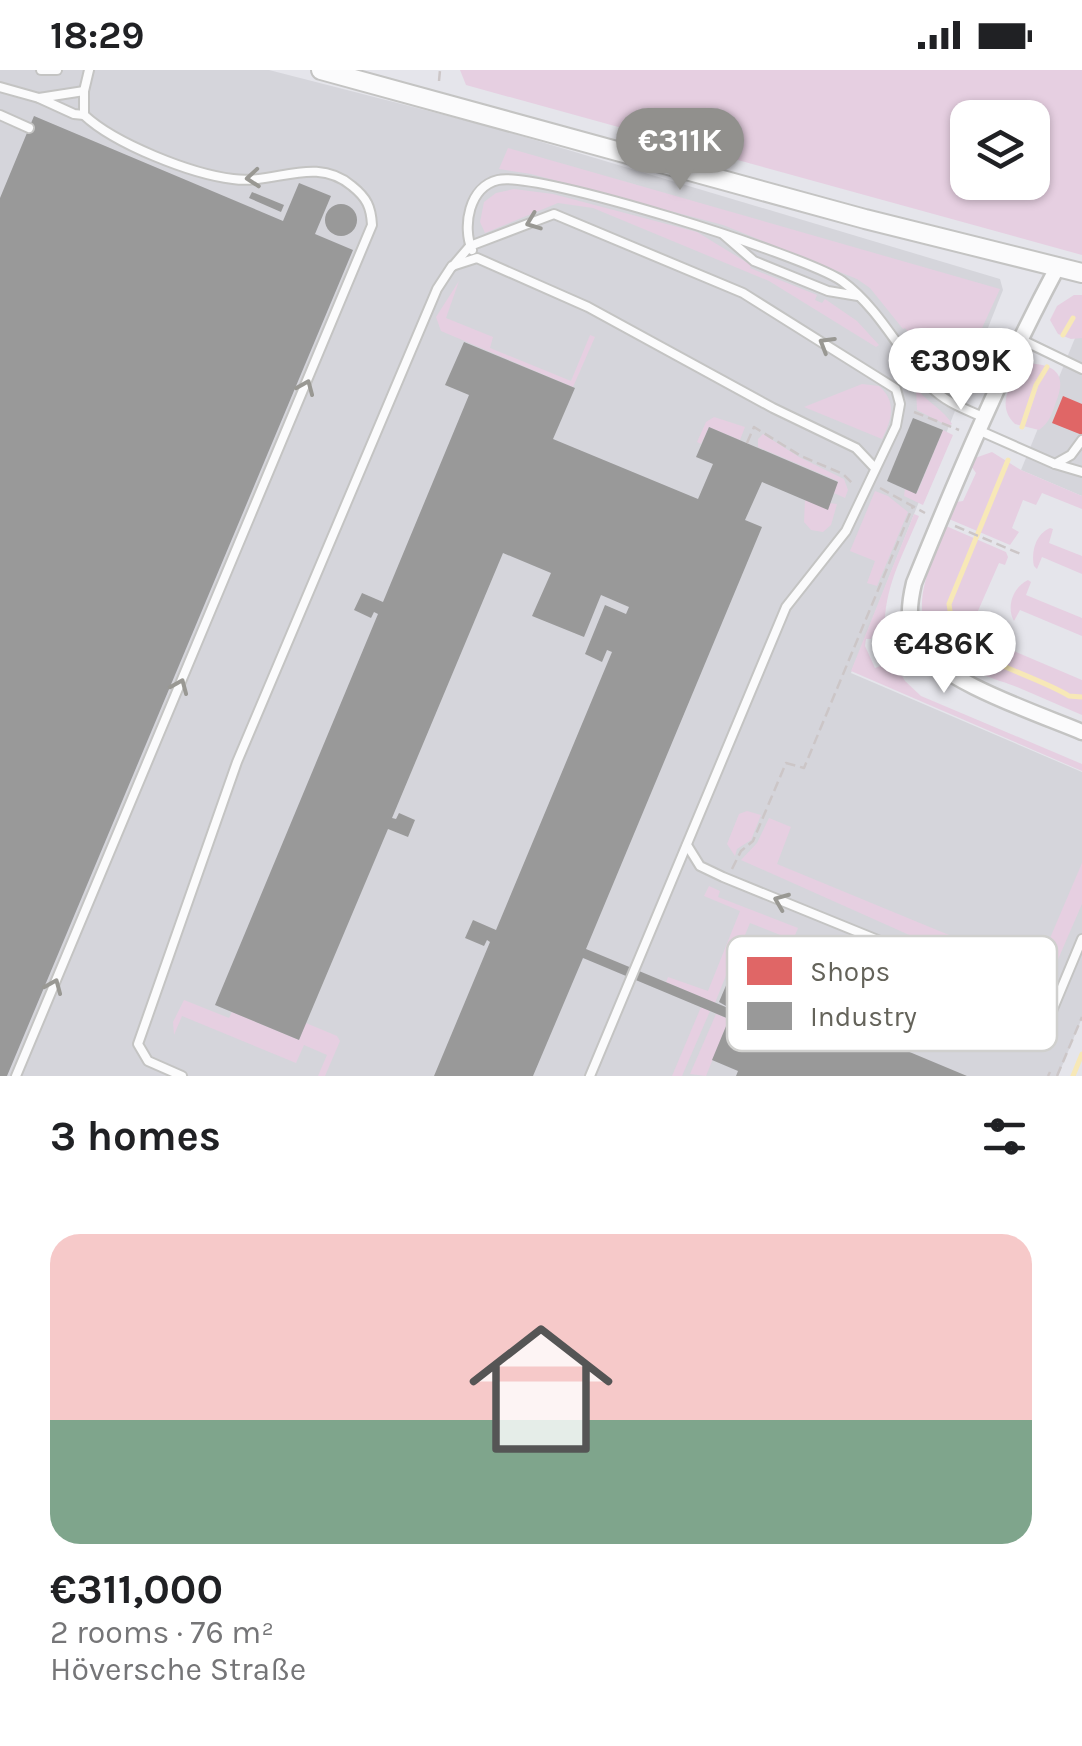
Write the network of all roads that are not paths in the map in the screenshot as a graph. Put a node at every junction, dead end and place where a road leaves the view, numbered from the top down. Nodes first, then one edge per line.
1 (42, 70) edge
2 (57, 70) edge
3 (321, 70) edge
4 (88, 74) edge
5 (0, 87) edge
6 (84, 91) junction
7 (39, 98) junction
8 (84, 114) junction
9 (0, 115) edge
10 (30, 128) dead end
11 (720, 232) junction
12 (470, 246) junction
13 (477, 258) junction
14 (452, 266) junction
15 (1058, 266) junction
16 (1082, 273) edge
17 (858, 296) junction
18 (1020, 338) junction
19 (1082, 369) edge
20 (981, 424) junction
21 (1082, 440) edge
22 (1055, 464) junction
23 (874, 467) junction
24 (1082, 472) edge
25 (1082, 732) edge
26 (686, 845) junction
27 (867, 936) edge
28 (1082, 939) edge
29 (1057, 999) edge
30 (16, 1076) edge
31 (182, 1076) edge
32 (590, 1076) edge

1 - 2 lane
3 - 15 street
4 - 6 lane
5 - 7 lane
6 - 7 lane
6 - 8 lane
7 - 8 lane
30 -> 8 lane
9 - 10 lane
11 - 12 lane
11 - 17 lane
11 - 17 lane
12 - 13 lane
12 - 14 lane
23 -> 12 lane
13 - 14 lane
13 - 23 lane
14 - 31 lane
15 - 16 street
15 - 18 street
17 - 20 lane
18 - 19 lane
18 - 20 street
20 - 22 lane
20 - 25 street
21 - 22 lane
22 - 24 lane
23 - 26 lane
27 -> 26 lane
26 - 32 lane
28 -> 29 lane

